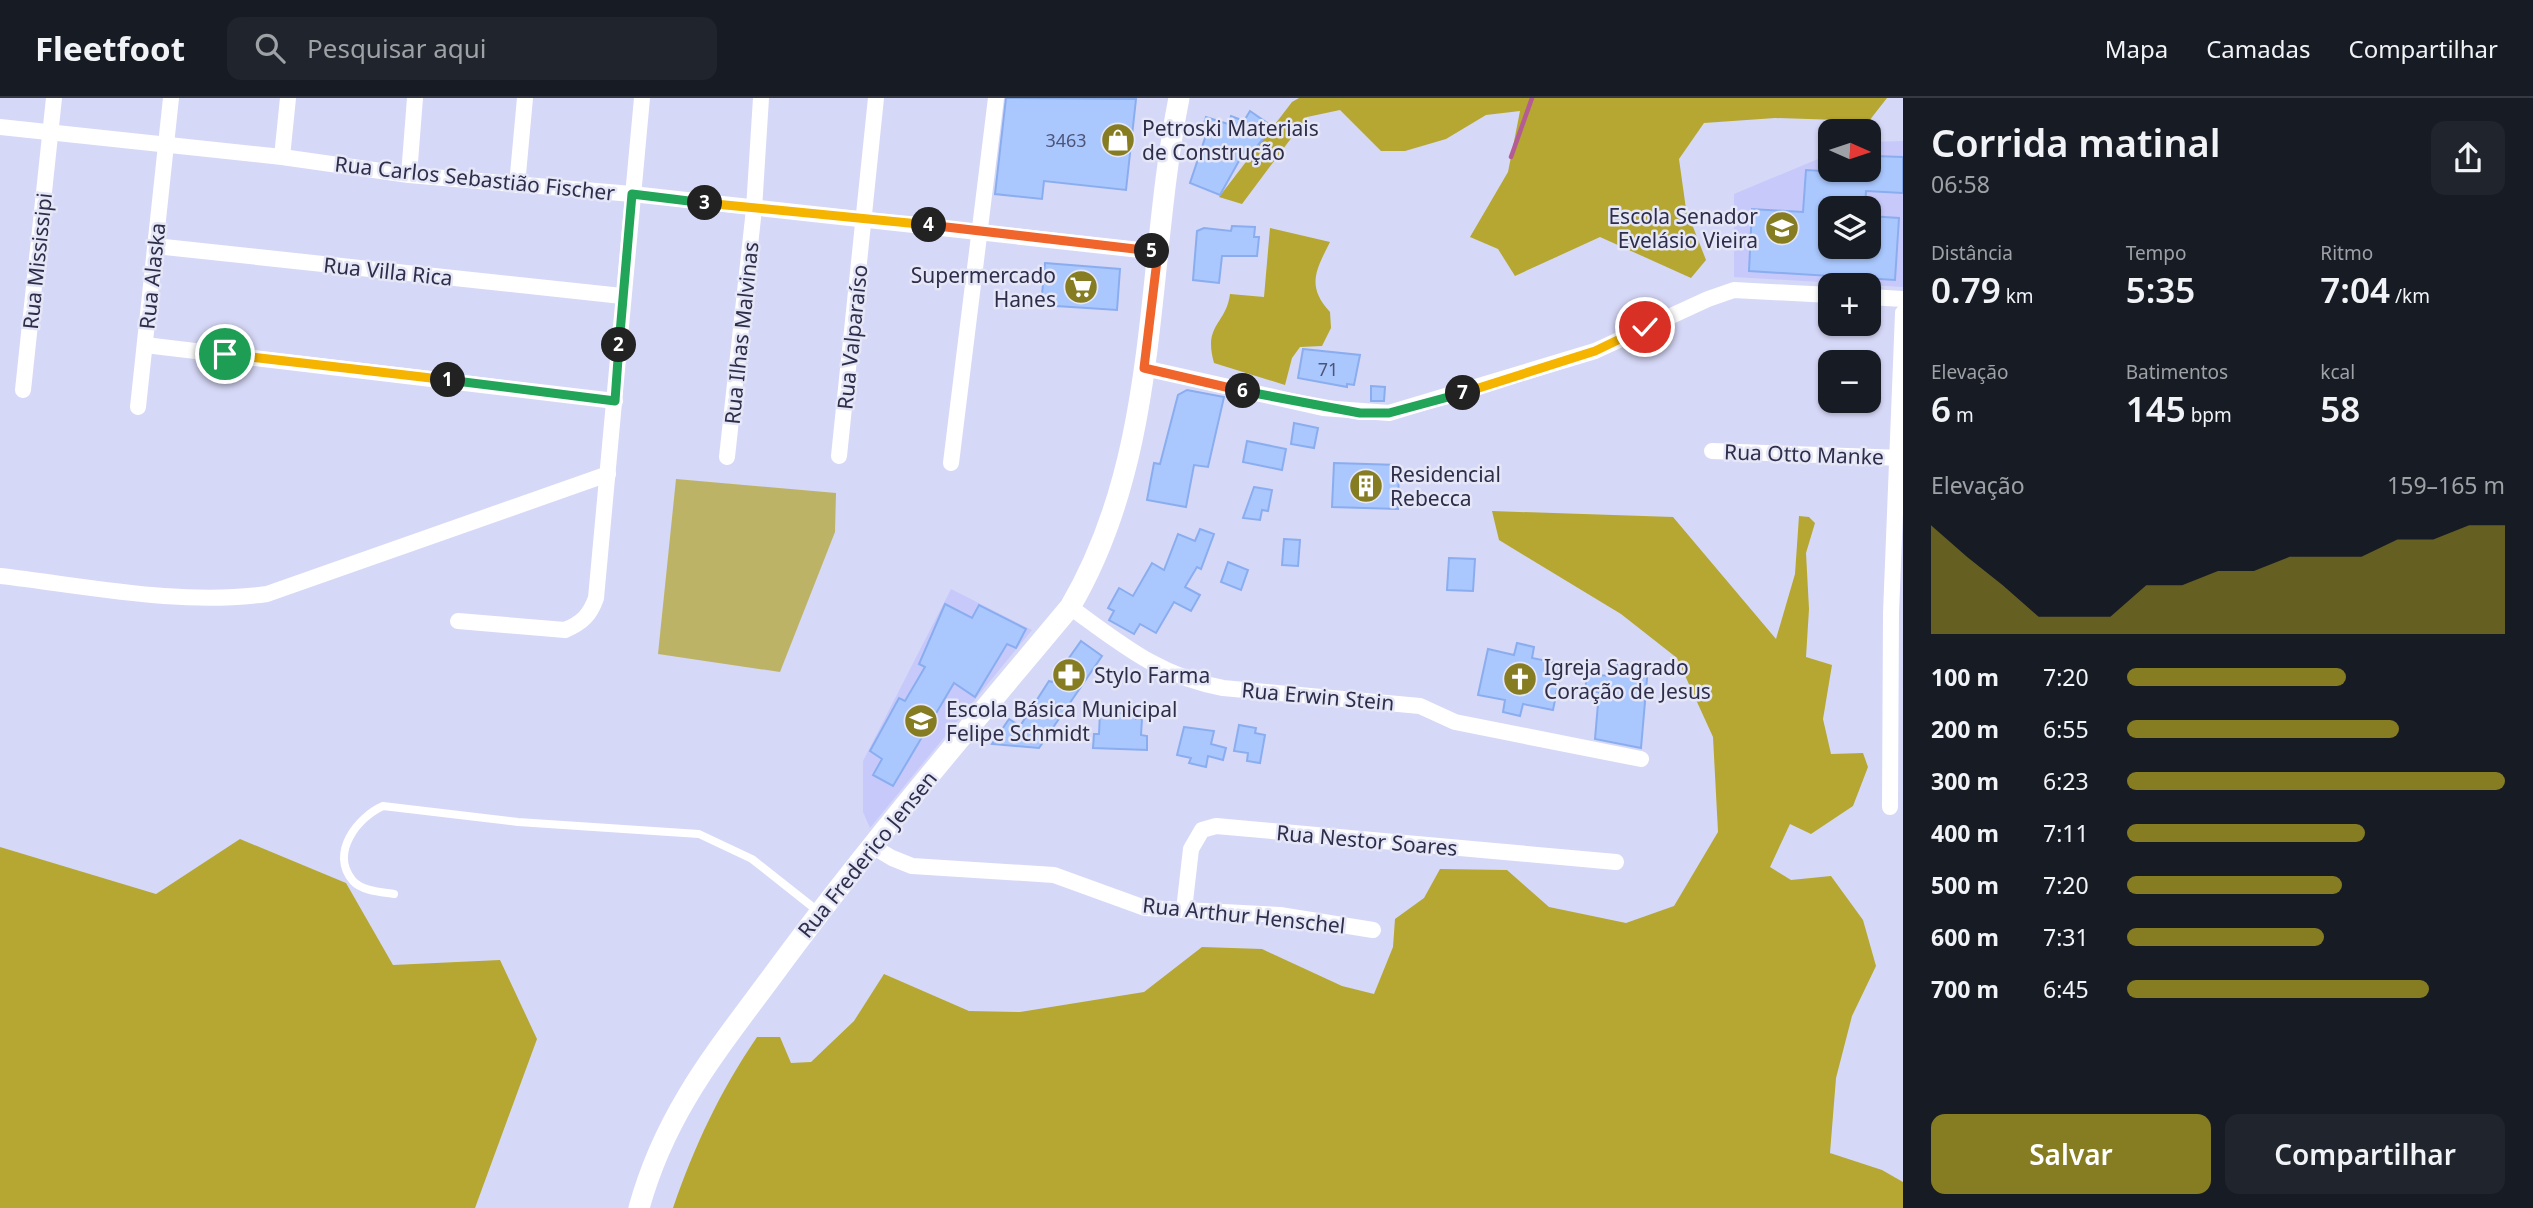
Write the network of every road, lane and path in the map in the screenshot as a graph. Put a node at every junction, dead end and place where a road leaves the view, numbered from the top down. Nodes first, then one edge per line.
1 (54, 98) edge
2 (171, 98) edge
3 (288, 98) edge
4 (415, 98) edge
5 (525, 98) edge
6 (642, 98) edge
7 (761, 98) edge
8 (876, 98) edge
9 (996, 98) edge
10 (1179, 98) edge
11 (0, 127) edge
12 (50, 132) junction
13 (165, 145) junction
14 (282, 157) junction
15 (408, 175) junction
16 (517, 185) junction
17 (632, 194) junction
18 (754, 209) junction
19 (864, 219) junction
20 (982, 231) junction
21 (155, 247) junction
22 (1158, 252) junction
23 (1818, 294) edge
24 (622, 296) junction
25 (1881, 298) edge
26 (1903, 299) edge
27 (1903, 313) edge
28 (145, 345) junction
29 (1144, 368) junction
30 (23, 390) dead end
31 (615, 401) junction
32 (138, 407) dead end
33 (1712, 451) dead end
34 (839, 456) dead end
35 (727, 457) dead end
36 (1900, 458) edge
37 (951, 463) dead end
38 (608, 474) junction
39 (0, 576) edge
40 (1070, 607) junction
41 (458, 621) dead end
42 (1642, 759) dead end
43 (1890, 807) dead end
44 (872, 846) junction
45 (1616, 863) dead end
46 (394, 894) dead end
47 (1184, 910) junction
48 (819, 912) junction
49 (1373, 930) dead end
50 (639, 1208) edge

1 - 12 street, Rua Mississipi
2 - 13 street, Rua Alaska
3 - 14 street
4 - 15 street
5 - 16 street
6 - 17 street
7 - 18 street, Rua Ilhas Malvinas
8 - 19 street, Rua Valparaíso
9 - 20 street
10 - 22 main road, Rua Frederico Jensen
11 - 12 street, Rua Carlos Sebastião Fischer
12 - 13 street, Rua Carlos Sebastião Fischer
12 - 30 street, Rua Mississipi
13 - 14 street, Rua Carlos Sebastião Fischer
13 - 21 street, Rua Alaska
14 - 15 street, Rua Carlos Sebastião Fischer
15 - 16 street, Rua Carlos Sebastião Fischer
16 - 17 street, Rua Carlos Sebastião Fischer
17 - 18 street, Rua Carlos Sebastião Fischer
17 - 24 street
18 - 19 street, Rua Carlos Sebastião Fischer
18 - 35 street, Rua Ilhas Malvinas
19 - 20 street, Rua Carlos Sebastião Fischer
19 - 34 street, Rua Valparaíso
20 - 22 street, Rua Carlos Sebastião Fischer
20 - 37 street
21 - 24 street, Rua Villa Rica
21 - 28 street, Rua Alaska
22 - 29 main road, Rua Frederico Jensen
23 - 29 street
24 - 31 street
25 - 26 street
27 - 36 street
28 - 31 street
28 - 32 street, Rua Alaska
29 - 40 main road, Rua Frederico Jensen
31 - 38 street
33 - 36 street, Rua Otto Manke
36 - 43 street
38 - 39 street
38 - 41 street
40 - 42 street, Rua Erwin Stein
40 - 44 main road, Rua Frederico Jensen
44 - 47 street, Rua Arthur Henschel
44 - 48 main road, Rua Frederico Jensen
45 - 47 street, Rua Nestor Soares
46 - 48 lane
47 - 49 street, Rua Arthur Henschel
48 - 50 main road, Rua Frederico Jensen

